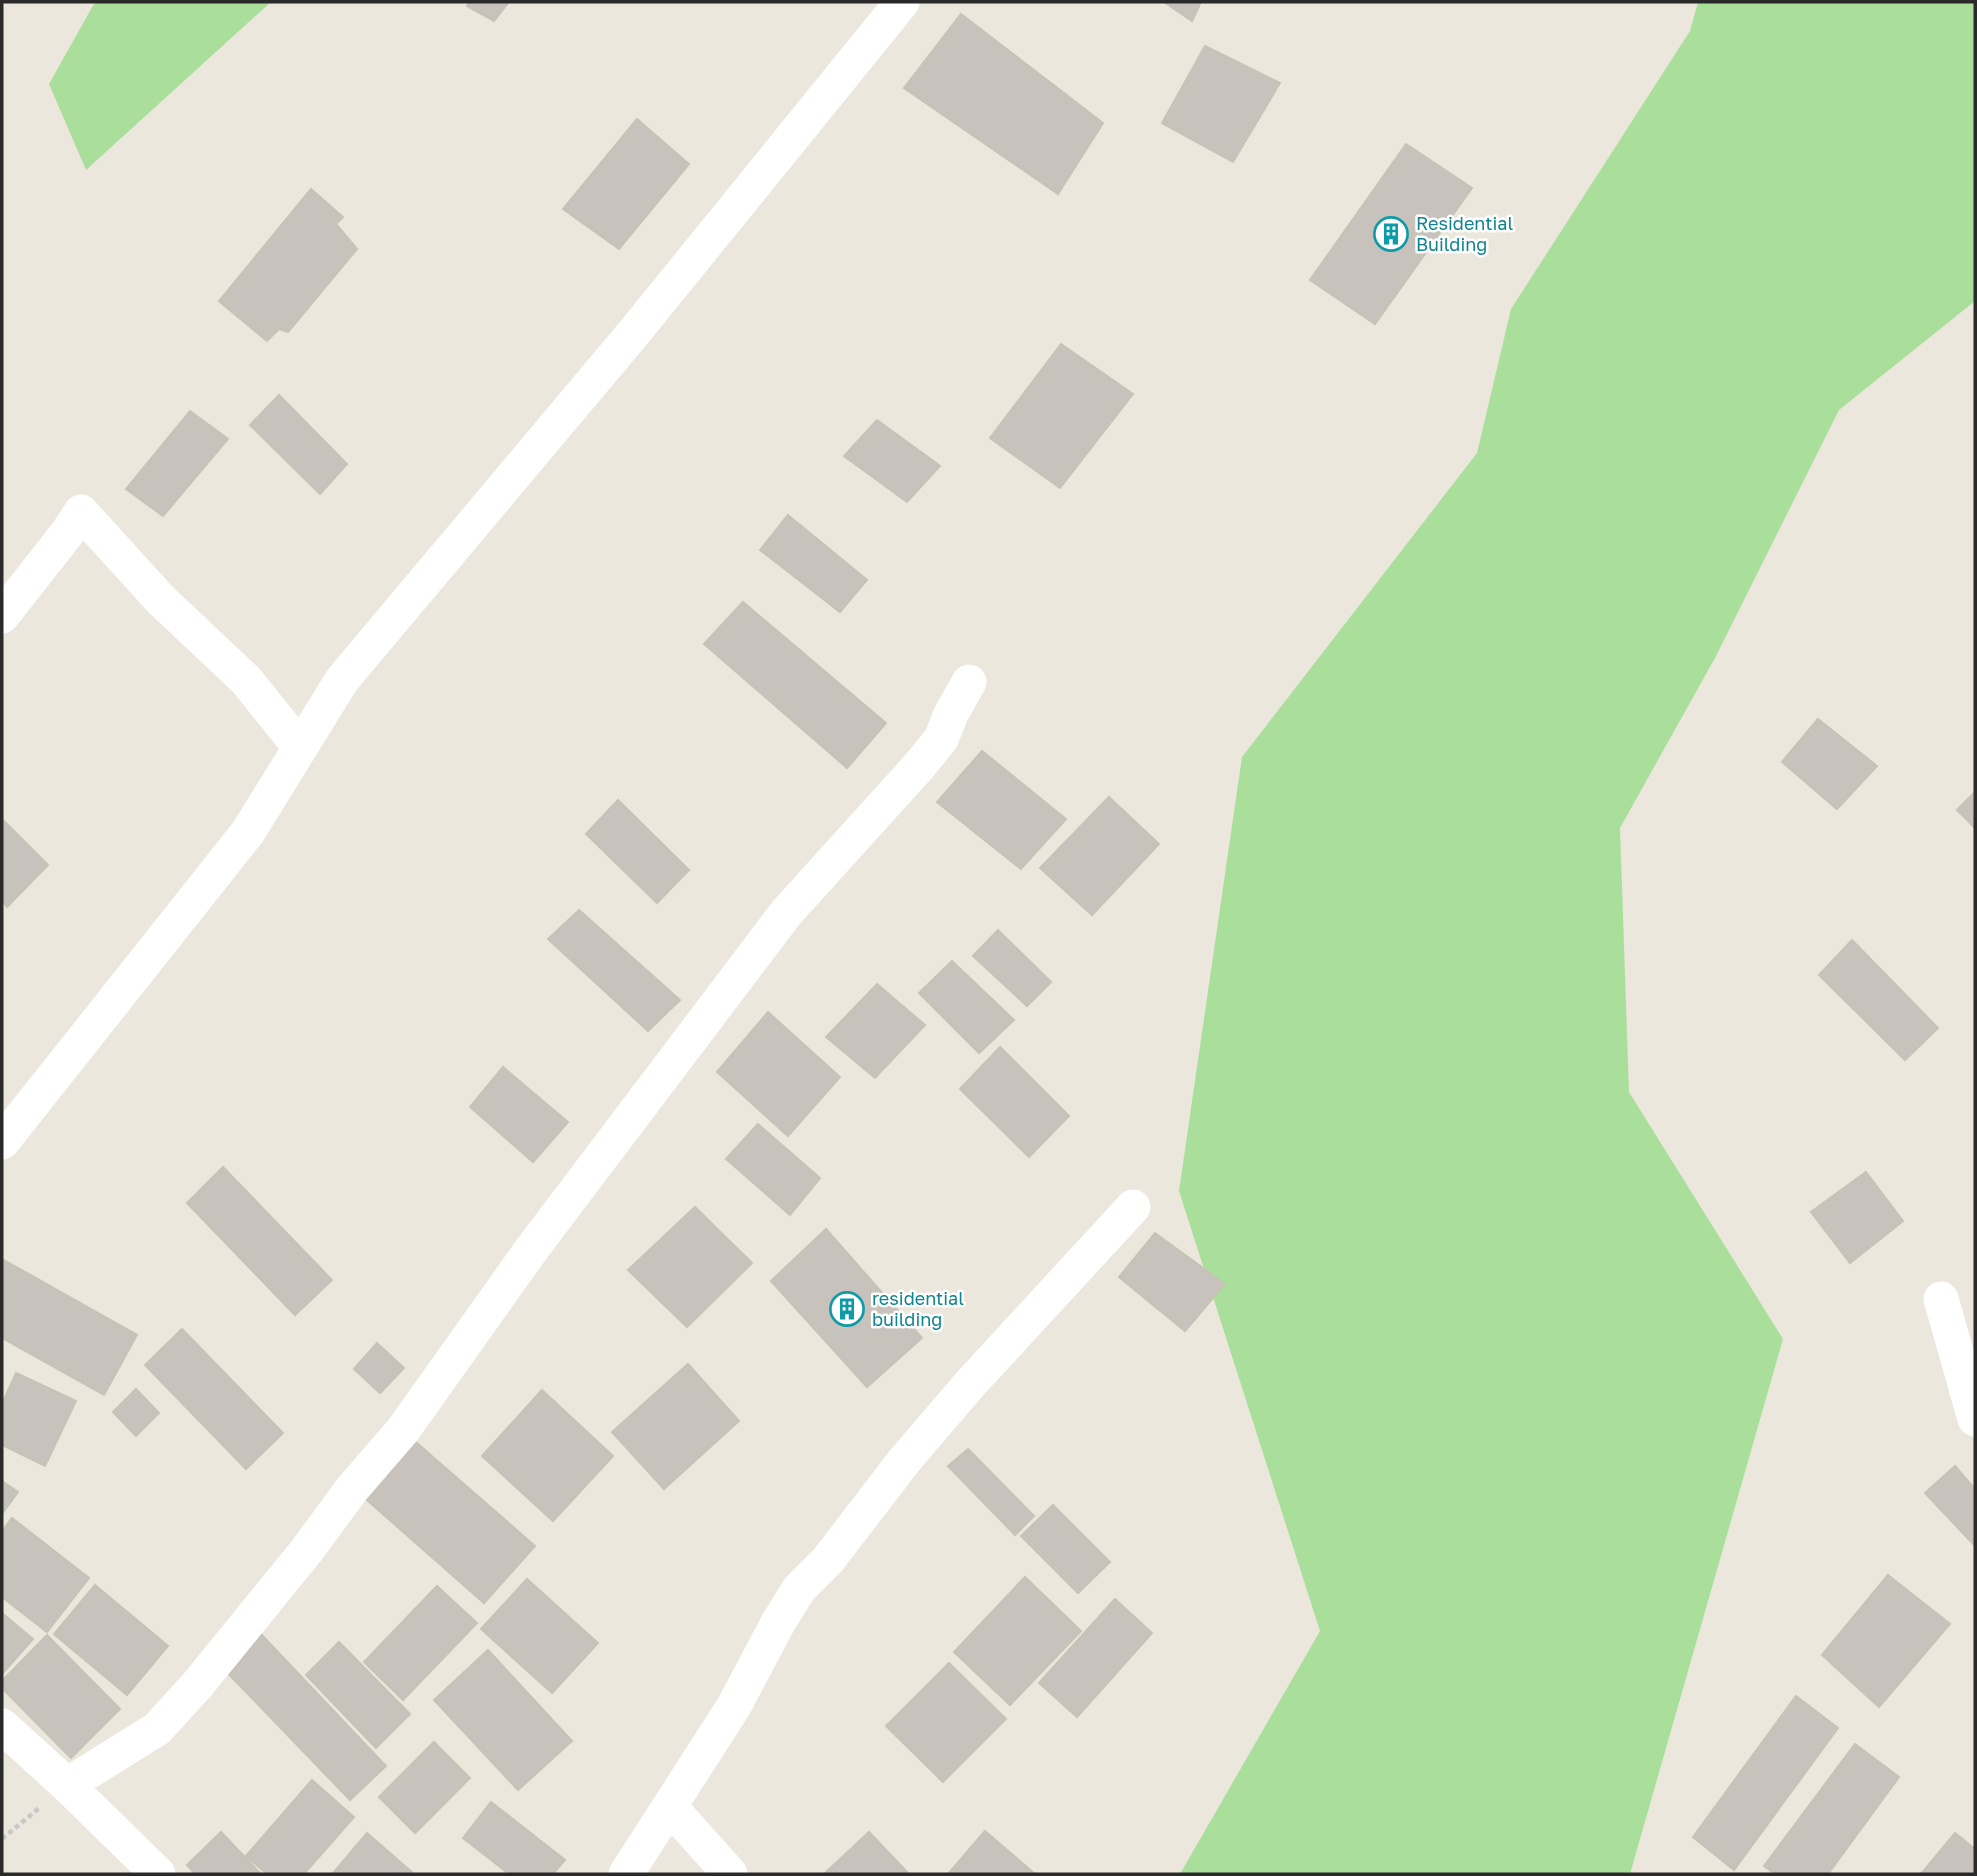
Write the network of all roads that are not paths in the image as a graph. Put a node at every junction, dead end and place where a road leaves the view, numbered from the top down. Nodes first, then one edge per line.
1 (902, 2) edge
2 (2, 616) edge
3 (969, 682) dead end
4 (299, 746) junction
5 (2, 1142) edge
6 (1133, 1207) dead end
7 (1941, 1299) dead end
8 (1975, 1419) edge
9 (2, 1726) edge
10 (67, 1785) junction
11 (670, 1807) junction
12 (158, 1874) edge
13 (626, 1874) edge
14 (730, 1874) edge

1 - 4 street
2 - 4 street
3 - 10 street
4 - 5 street
6 - 11 street
7 - 8 street
9 - 10 street
10 - 12 street
11 - 13 street
11 - 14 street

